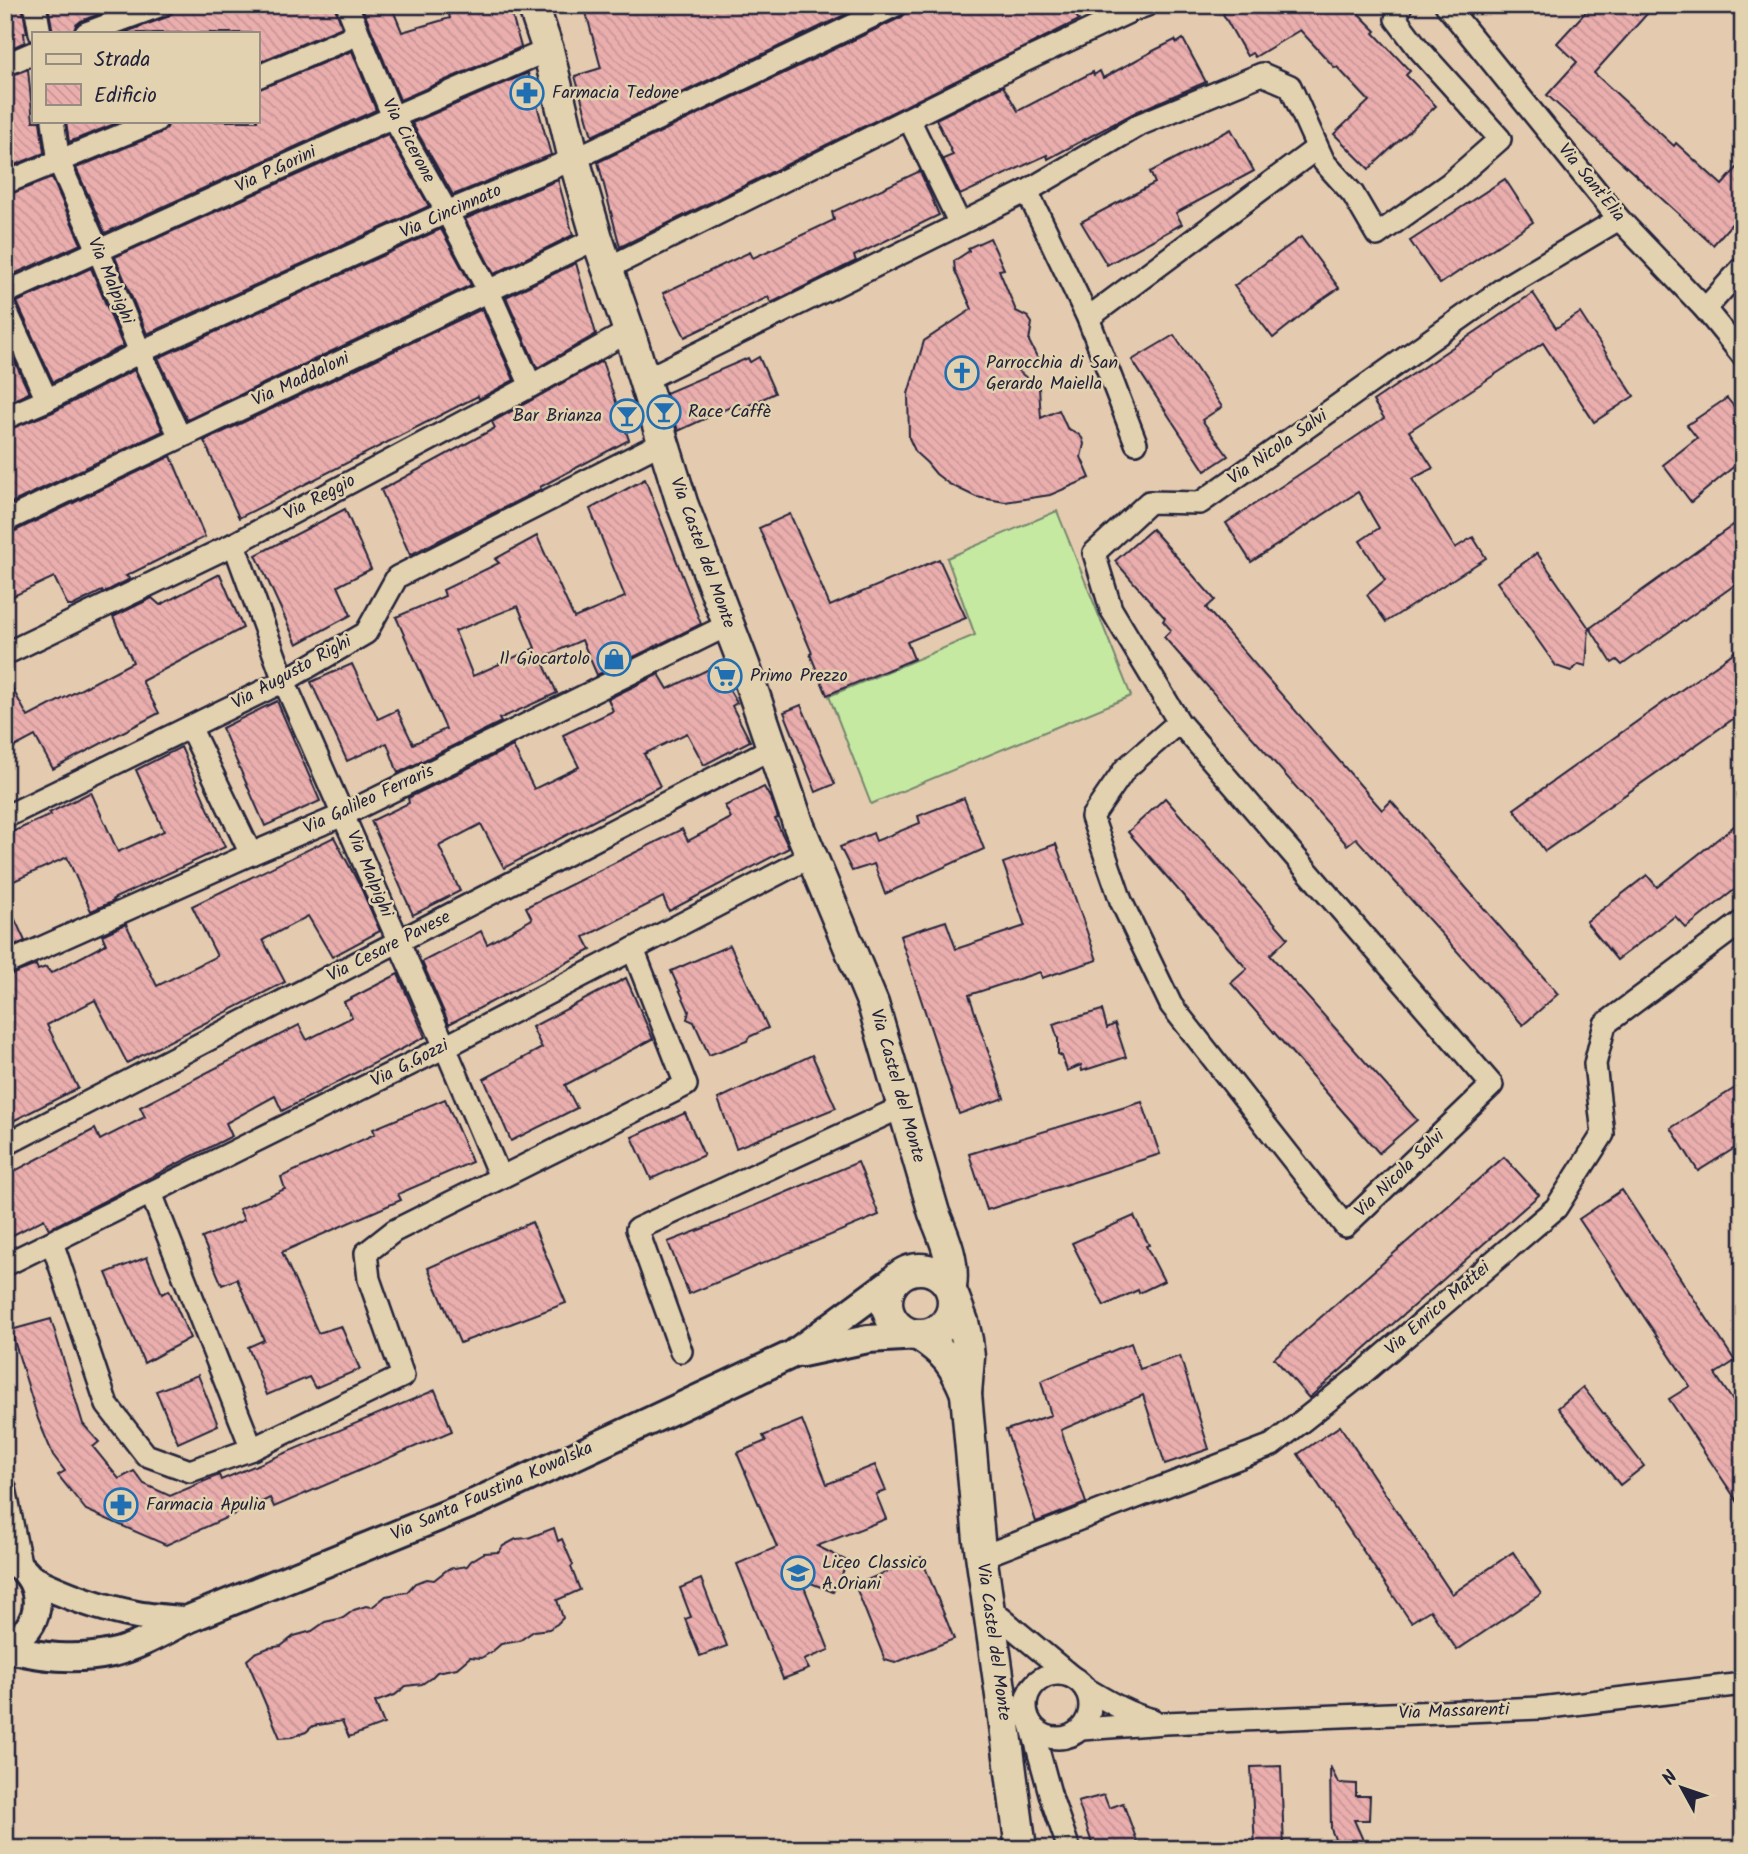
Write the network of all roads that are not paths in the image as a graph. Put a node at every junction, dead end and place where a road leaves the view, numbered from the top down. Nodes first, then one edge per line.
1 (35, 5) edge
2 (162, 5) edge
3 (348, 5) edge
4 (533, 5) edge
5 (896, 5) edge
6 (1147, 5) edge
7 (1401, 5) edge
8 (1446, 5) edge
9 (40, 32) edge
10 (89, 32) edge
11 (358, 34) junction
12 (548, 50) junction
13 (32, 53) edge
14 (5, 65) edge
15 (259, 77) edge
16 (393, 117) junction
17 (909, 119) junction
18 (53, 122) edge
19 (154, 122) edge
20 (1317, 148) junction
21 (574, 159) junction
22 (58, 162) junction
23 (5, 183) edge
24 (1027, 191) junction
25 (447, 212) junction
26 (1619, 219) junction
27 (960, 224) junction
28 (597, 238) junction
29 (99, 252) junction
30 (1743, 267) edge
31 (608, 268) junction
32 (489, 292) junction
33 (5, 293) edge
34 (5, 308) edge
35 (1704, 309) junction
36 (1088, 318) junction
37 (629, 331) junction
38 (140, 352) junction
39 (1743, 356) edge
40 (644, 380) junction
41 (531, 386) junction
42 (47, 400) junction
43 (5, 418) edge
44 (180, 437) junction
45 (663, 442) junction
46 (1136, 443) dead end
47 (5, 521) edge
48 (234, 544) junction
49 (728, 625) junction
50 (5, 654) edge
51 (284, 681) junction
52 (1178, 722) junction
53 (190, 727) junction
54 (772, 748) junction
55 (343, 815) junction
56 (5, 817) edge
57 (251, 854) junction
58 (812, 856) junction
59 (1743, 921) edge
60 (399, 943) junction
61 (633, 949) junction
62 (5, 964) edge
63 (445, 1047) junction
64 (902, 1107) junction
65 (5, 1145) edge
66 (500, 1178) junction
67 (151, 1192) junction
68 (934, 1213) junction
69 (52, 1242) junction
70 (5, 1265) edge
71 (903, 1274) junction
72 (952, 1292) junction
73 (920, 1336) junction
74 (681, 1351) dead end
75 (793, 1354) junction
76 (966, 1394) junction
77 (253, 1449) junction
78 (5, 1488) edge
79 (981, 1557) junction
80 (19, 1569) edge
81 (989, 1608) junction
82 (186, 1620) junction
83 (5, 1645) edge
84 (1079, 1682) junction
85 (1743, 1684) edge
86 (1031, 1689) junction
87 (1003, 1710) junction
88 (1031, 1723) junction
89 (1165, 1723) junction
90 (1082, 1728) junction
91 (1021, 1849) edge
92 (1069, 1849) edge

1 - 9 street
2 - 10 street
3 - 11 street, Via Cicerone
4 - 12 main road, Via Castel del Monte
5 - 21 street, Via Cincinnato
6 - 17 street
7 - 20 street
8 - 26 street, Via Sant'Elia
11 - 15 street
11 - 16 street, Via Cicerone
12 - 16 street, Via P.Gorini
12 - 21 main road, Via Castel del Monte
13 - 14 street
16 - 25 street, Via Cicerone
16 - 29 street, Via P.Gorini
17 - 27 street
17 - 31 street
18 - 22 street, Via Malpighi
19 - 22 street
20 - 24 street
20 - 36 street
21 - 25 street, Via Cincinnato
21 - 28 main road, Via Castel del Monte
22 - 23 street
22 - 29 street, Via Malpighi
24 - 27 street
24 - 36 street
25 - 32 street, Via Cicerone
25 - 38 street, Via Cincinnato
26 - 35 street, Via Sant'Elia
26 - 52 street, Via Nicola Salvi
27 - 40 street
28 - 31 main road, Via Castel del Monte
28 - 32 street, Via Maddaloni
29 - 33 street, Via P.Gorini
29 - 38 street, Via Malpighi
30 - 35 street
31 - 37 main road, Via Castel del Monte
32 - 41 street, Via Cicerone
32 - 44 street, Via Maddaloni
34 - 42 street
35 - 39 street, Via Sant'Elia
36 - 46 street
37 - 40 main road, Via Castel del Monte
37 - 41 street, Via Reggio
38 - 42 street, Via Cincinnato
38 - 44 street, Via Malpighi
40 - 45 main road, Via Castel del Monte
41 - 48 street, Via Reggio
42 - 43 street, Via Cincinnato
44 - 47 street, Via Maddaloni
45 - 49 main road, Via Castel del Monte
45 - 51 street, Via Augusto Righi
48 - 50 street, Via Reggio
48 - 51 street, Via Malpighi
49 - 54 main road, Via Castel del Monte
49 - 55 street, Via Galileo Ferraris
51 - 53 street, Via Augusto Righi
51 - 55 street, Via Malpighi
52 - 52 street, Via Nicola Salvi
53 - 56 street, Via Augusto Righi
53 - 57 street
54 - 58 main road, Via Castel del Monte
54 - 60 street, Via Cesare Pavese
55 - 57 street, Via Galileo Ferraris
55 - 60 street, Via Malpighi
57 - 62 street, Via Galileo Ferraris
58 - 61 street, Via G.Gozzi
58 - 64 main road, Via Castel del Monte
59 - 79 street, Via Enrico Mattei
60 - 63 street, Via Malpighi
60 - 65 street, Via Cesare Pavese
61 - 63 street, Via G.Gozzi
61 - 66 street
63 - 66 street, Via Malpighi
63 - 67 street, Via G.Gozzi
64 - 68 main road, Via Castel del Monte
64 - 74 street
66 - 77 street
67 - 69 street, Via G.Gozzi
67 - 77 street
68 - 71 main road, Via Castel del Monte
68 - 72 main road, Via Castel del Monte
69 - 70 street, Via G.Gozzi
69 - 77 street
71 - 72 main road
71 - 73 main road, Via Castel del Monte
71 - 75 street
72 - 73 main road, Via Castel del Monte
72 - 76 main road, Via Castel del Monte
73 - 75 street
73 - 76 main road, Via Castel del Monte
75 - 82 street, Via Santa Faustina Kowalska
76 - 79 main road, Via Castel del Monte
78 - 80 street
79 - 81 main road, Via Castel del Monte
80 - 82 street, Via Santa Faustina Kowalska
80 - 83 street
81 - 84 street
81 - 87 main road, Via Castel del Monte
82 - 83 street, Via Santa Faustina Kowalska
84 - 86 street
84 - 89 street
84 - 90 street
85 - 89 street, Via Massarenti
86 - 87 street
86 - 88 street
87 - 88 street
87 - 91 main road, Via Castel del Monte
88 - 90 street
88 - 92 street
89 - 90 street, Via Massarenti

